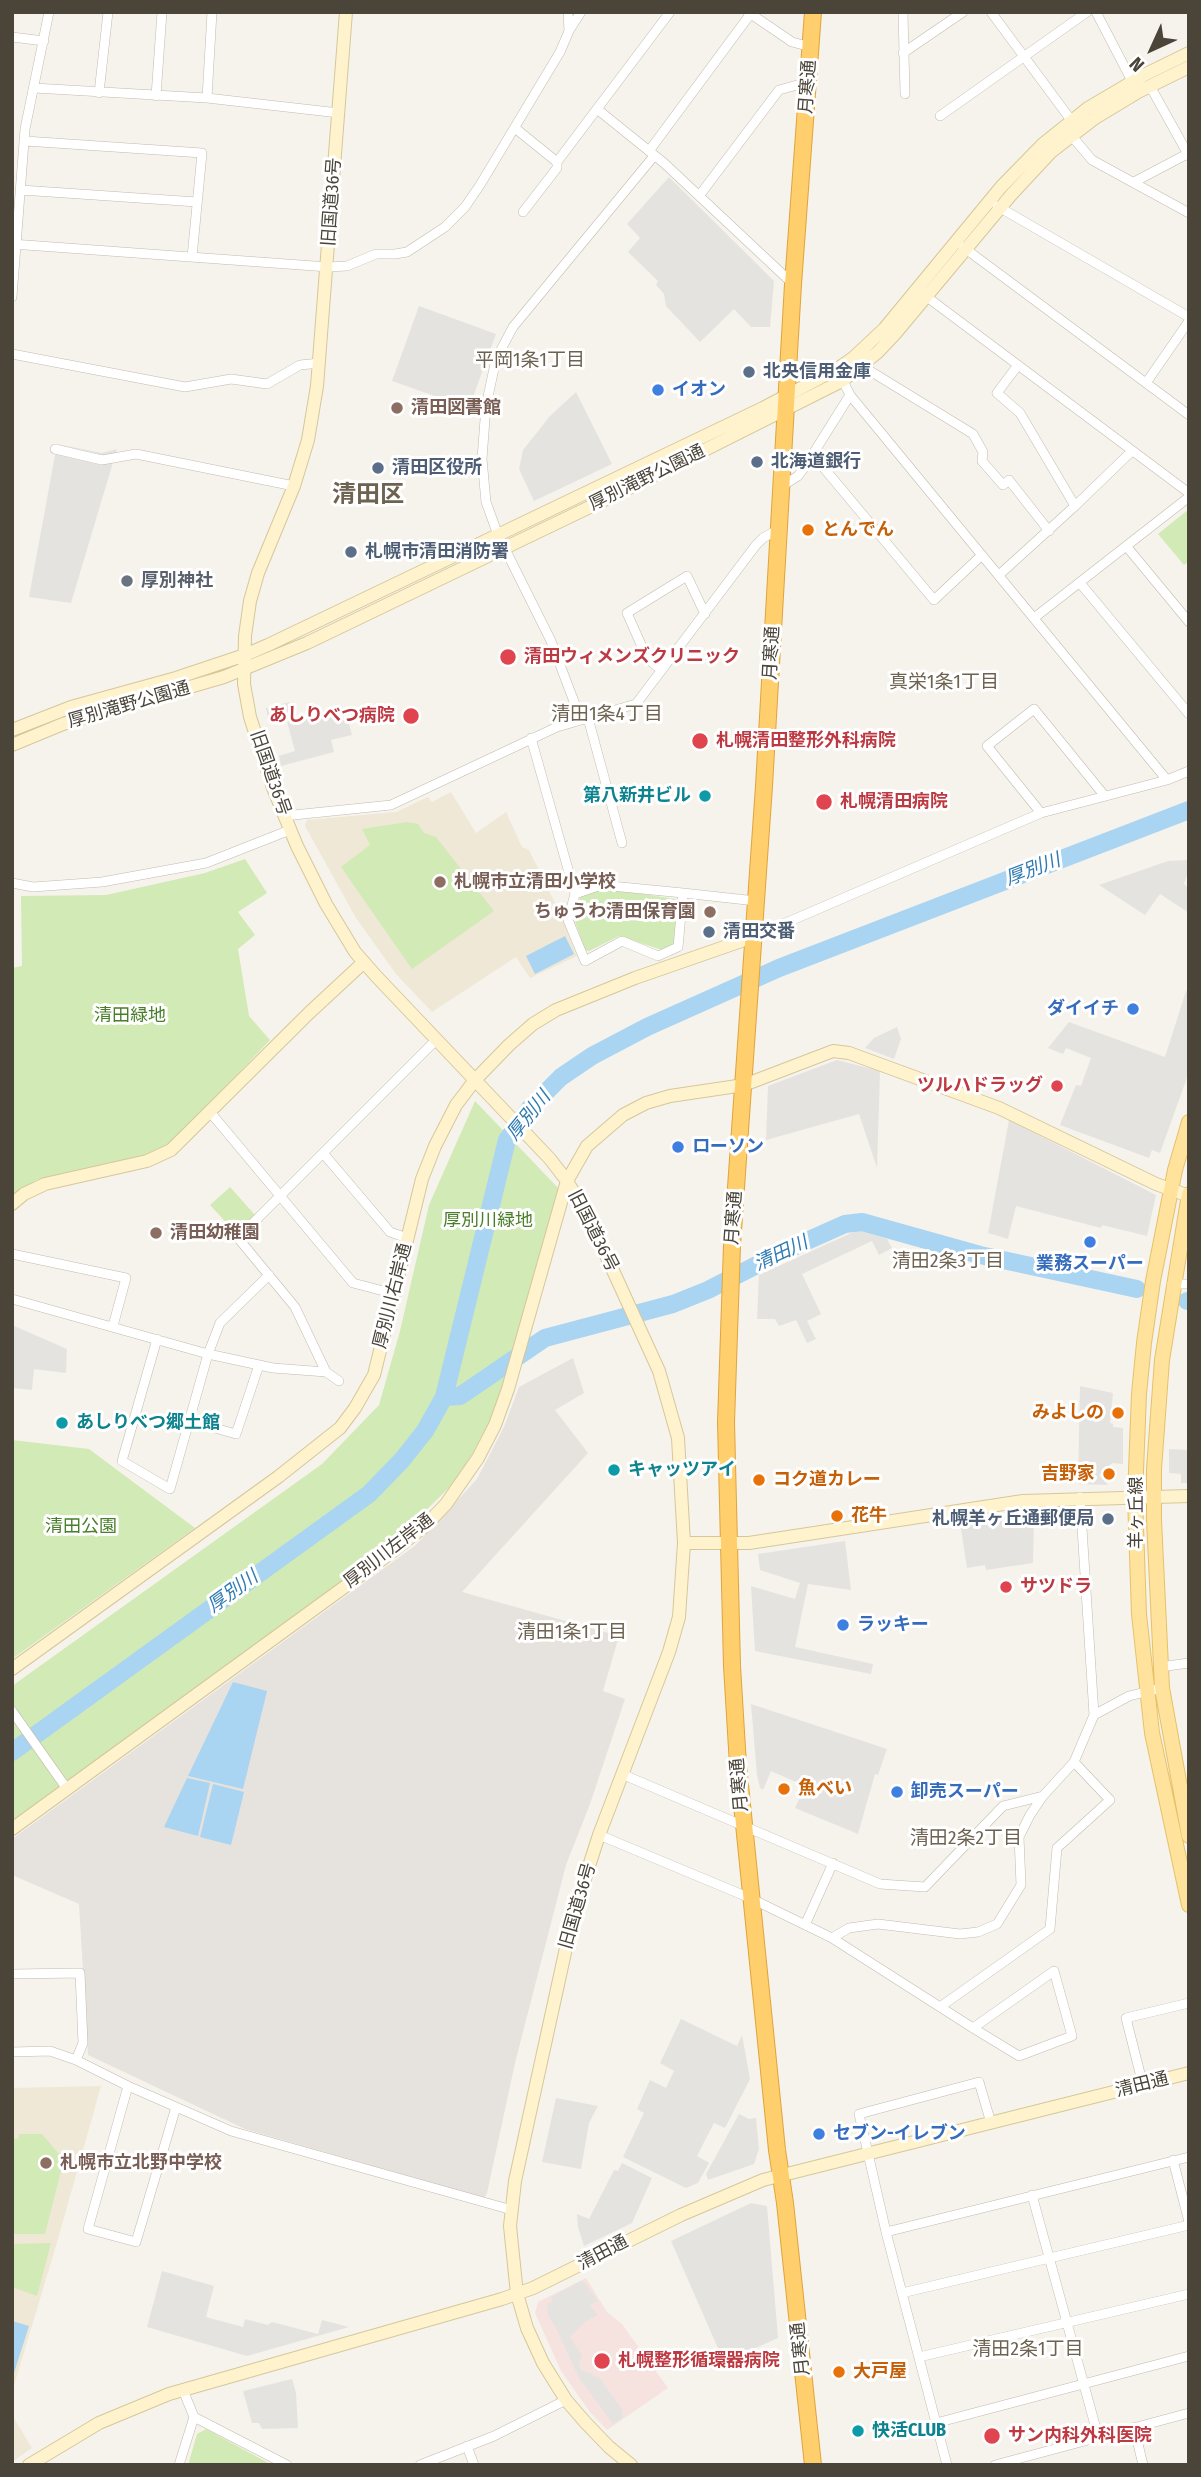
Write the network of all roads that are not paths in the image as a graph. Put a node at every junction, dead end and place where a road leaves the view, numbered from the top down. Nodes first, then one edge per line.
1 (49, 12) edge
2 (108, 12) edge
3 (162, 12) edge
4 (212, 12) edge
5 (346, 12) edge
6 (568, 12) edge
7 (581, 12) edge
8 (670, 12) edge
9 (813, 12) edge
10 (903, 12) edge
11 (963, 12) edge
12 (991, 12) edge
13 (1087, 12) edge
14 (1096, 12) edge
15 (750, 13) edge
16 (569, 30) junction
17 (12, 37) edge
18 (44, 40) junction
19 (811, 47) junction
20 (903, 53) junction
21 (1189, 53) edge
22 (1024, 57) junction
23 (1189, 67) edge
24 (808, 82) junction
25 (1150, 86) junction
26 (1135, 87) junction
27 (34, 88) junction
28 (99, 93) junction
29 (905, 94) dead end
30 (156, 96) junction
31 (207, 98) junction
32 (597, 108) junction
33 (339, 113) junction
34 (940, 116) dead end
35 (1068, 127) junction
36 (515, 128) junction
37 (25, 141) junction
38 (652, 153) junction
39 (1188, 154) edge
40 (557, 162) junction
41 (1134, 182) junction
42 (21, 190) junction
43 (699, 196) junction
44 (197, 202) junction
45 (995, 204) junction
46 (523, 212) dead end
47 (1189, 214) edge
48 (15, 244) edge
49 (961, 246) junction
50 (192, 257) junction
51 (328, 267) junction
52 (793, 284) junction
53 (921, 293) junction
54 (12, 297) edge
55 (1189, 319) edge
56 (12, 354) edge
57 (320, 363) junction
58 (1018, 365) junction
59 (862, 366) junction
60 (840, 375) junction
61 (1146, 383) junction
62 (850, 395) junction
63 (786, 402) junction
64 (1189, 415) edge
65 (55, 449) dead end
66 (1132, 451) junction
67 (813, 455) junction
68 (627, 473) junction
69 (294, 486) junction
70 (634, 486) junction
71 (782, 486) junction
72 (1189, 495) edge
73 (1076, 506) junction
74 (779, 529) junction
75 (1049, 531) junction
76 (498, 535) junction
77 (505, 547) junction
78 (1127, 547) junction
79 (982, 555) junction
80 (999, 575) junction
81 (1080, 583) junction
82 (705, 614) junction
83 (1034, 618) junction
84 (1189, 622) edge
85 (245, 655) junction
86 (244, 670) junction
87 (661, 670) junction
88 (1189, 714) edge
89 (585, 719) junction
90 (12, 730) edge
91 (531, 738) junction
92 (12, 745) edge
93 (1189, 771) edge
94 (1167, 780) junction
95 (1104, 795) junction
96 (1041, 813) junction
97 (285, 816) junction
98 (290, 830) junction
99 (622, 843) dead end
100 (12, 883) edge
101 (683, 893) junction
102 (575, 894) junction
103 (756, 901) junction
104 (752, 944) junction
105 (364, 962) junction
106 (437, 1039) junction
107 (475, 1080) junction
108 (744, 1085) junction
109 (210, 1112) junction
110 (1189, 1122) edge
111 (323, 1153) junction
112 (567, 1181) junction
113 (1171, 1190) junction
114 (281, 1195) junction
115 (1189, 1195) edge
116 (12, 1204) edge
117 (407, 1238) junction
118 (12, 1254) edge
119 (269, 1275) junction
120 (1172, 1284) junction
121 (1189, 1284) edge
122 (395, 1294) junction
123 (12, 1299) edge
124 (113, 1326) junction
125 (157, 1339) junction
126 (208, 1354) junction
127 (259, 1365) junction
128 (326, 1372) junction
129 (339, 1381) dead end
130 (190, 1421) junction
131 (1189, 1496) edge
132 (1080, 1497) junction
133 (1135, 1497) junction
134 (1154, 1497) junction
135 (684, 1543) junction
136 (728, 1543) junction
137 (1189, 1663) edge
138 (1160, 1667) junction
139 (12, 1669) edge
140 (1154, 1689) junction
141 (12, 1711) edge
142 (1094, 1715) junction
143 (1074, 1762) junction
144 (624, 1775) junction
145 (67, 1789) junction
146 (1042, 1796) junction
147 (743, 1825) junction
148 (12, 1829) edge
149 (599, 1835) junction
150 (1189, 1836) edge
151 (1173, 1839) junction
152 (833, 1863) junction
153 (750, 1898) junction
154 (1189, 1905) edge
155 (805, 1925) junction
156 (832, 1938) junction
157 (12, 1975) edge
158 (1189, 2003) edge
159 (940, 2007) junction
160 (973, 2028) junction
161 (12, 2052) edge
162 (76, 2060) junction
163 (1189, 2073) edge
164 (1143, 2085) junction
165 (128, 2086) junction
166 (176, 2107) junction
167 (991, 2123) junction
168 (869, 2154) junction
169 (1189, 2157) edge
170 (1174, 2160) junction
171 (781, 2175) junction
172 (1032, 2196) junction
173 (512, 2210) junction
174 (1189, 2224) edge
175 (886, 2232) junction
176 (1051, 2257) junction
177 (517, 2294) junction
178 (902, 2294) junction
179 (1189, 2294) edge
180 (1068, 2321) junction
181 (1189, 2356) edge
182 (919, 2357) junction
183 (1084, 2382) junction
184 (183, 2390) junction
185 (566, 2400) junction
186 (1189, 2413) edge
187 (194, 2417) junction
188 (936, 2423) junction
189 (1134, 2427) junction
190 (1098, 2436) junction
191 (467, 2446) junction
192 (29, 2465) edge
193 (179, 2465) edge
194 (287, 2465) edge
195 (420, 2465) edge
196 (474, 2465) edge
197 (631, 2465) edge
198 (813, 2465) edge
199 (947, 2465) edge
200 (995, 2465) edge
201 (1143, 2465) edge

1 - 18 street
2 - 28 street
3 - 30 street
4 - 31 street
5 - 33 street, 旧国道36号
6 - 16 street
7 - 16 street
8 - 32 street
9 - 19 highway, 月寒通
10 - 20 street
11 - 20 street
12 - 22 street
13 - 22 street
14 - 26 street
15 - 19 street
15 - 38 street
16 - 36 street
17 - 18 street
18 - 27 street
19 - 24 highway, 月寒通
20 - 29 street
21 - 26 street, 厚別滝野公園通
22 - 34 street
22 - 35 street
23 - 25 street, 厚別滝野公園通
24 - 43 street
24 - 52 highway, 月寒通
25 - 26 street, 厚別滝野公園通
25 - 39 street
26 - 35 street, 厚別滝野公園通
27 - 28 street
27 - 37 street
28 - 30 street
30 - 31 street
31 - 33 street
32 - 38 street
32 - 40 street
33 - 51 street, 旧国道36号
35 - 41 street
35 - 45 street, 厚別滝野公園通
36 - 40 street
36 - 51 street
37 - 42 street
37 - 44 street
38 - 43 street
38 - 76 street
39 - 41 street
40 - 46 street
41 - 47 street
42 - 44 street
42 - 48 street
43 - 52 street
44 - 50 street
45 - 49 street, 厚別滝野公園通
45 - 55 street
48 - 50 street
48 - 54 street
49 - 53 street, 厚別滝野公園通
49 - 61 street
50 - 51 street
51 - 57 street, 旧国道36号
52 - 63 highway, 月寒通
53 - 58 street
53 - 59 street, 厚別滝野公園通
53 - 60 street, 厚別滝野公園通
55 - 61 street
56 - 57 street
57 - 69 street, 旧国道36号
58 - 66 street
58 - 73 street
59 - 60 street, 厚別滝野公園通
59 - 75 street
60 - 62 street
60 - 63 street, 厚別滝野公園通
61 - 64 street
62 - 67 street
62 - 79 street
63 - 68 street, 厚別滝野公園通
63 - 70 street, 厚別滝野公園通
63 - 71 highway, 月寒通
65 - 69 street
66 - 72 street
66 - 73 street
67 - 71 street
67 - 79 street
68 - 70 street
68 - 76 street, 厚別滝野公園通
69 - 85 street, 旧国道36号
70 - 77 street, 厚別滝野公園通
71 - 74 highway, 月寒通
72 - 78 street
73 - 75 street
74 - 82 street
74 - 103 highway, 月寒通
75 - 80 street
76 - 77 street
76 - 85 street, 厚別滝野公園通
77 - 86 street, 厚別滝野公園通
77 - 89 street
78 - 81 street
78 - 84 street
79 - 80 street
80 - 83 street
81 - 83 street
81 - 88 street
82 - 87 street
82 - 87 street
83 - 94 street
85 - 86 street, 旧国道36号
85 - 90 street, 厚別滝野公園通
86 - 92 street, 厚別滝野公園通
86 - 97 street, 旧国道36号
87 - 89 street
89 - 91 street
89 - 99 street
91 - 97 street
91 - 102 street
93 - 94 street
94 - 95 street
95 - 96 street
95 - 96 street
96 - 104 street
97 - 98 street, 旧国道36号
98 - 100 street
98 - 105 street, 旧国道36号
101 - 102 street
101 - 102 street
101 - 103 street
103 - 104 highway, 月寒通
104 - 107 street, 厚別川右岸通
104 - 108 highway, 月寒通
105 - 106 street, 旧国道36号
105 - 109 street
106 - 107 street, 旧国道36号
106 - 111 street
107 - 112 street, 旧国道36号
107 - 117 street, 厚別川右岸通
108 - 112 street, 厚別川左岸通
108 - 113 street, 厚別川左岸通
108 - 136 highway, 月寒通
109 - 114 street
109 - 116 street
110 - 113 main road, 羊ヶ丘線
111 - 114 street
111 - 117 street
112 - 135 street, 旧国道36号
112 - 145 street, 厚別川左岸通
113 - 115 street, 厚別川左岸通
113 - 133 main road, 羊ヶ丘線
114 - 119 street
114 - 122 street
115 - 120 main road, 羊ヶ丘線
117 - 122 street, 厚別川右岸通
118 - 124 street
119 - 126 street
119 - 128 street
120 - 121 street
120 - 134 main road, 羊ヶ丘線
122 - 139 street, 厚別川右岸通
123 - 124 street
124 - 125 street
125 - 126 street
125 - 130 street
126 - 127 street
126 - 130 street
127 - 128 street
127 - 130 street
128 - 129 street
131 - 134 street
132 - 133 street
132 - 136 street
132 - 142 street
133 - 134 street
133 - 140 main road, 羊ヶ丘線
134 - 138 main road, 羊ヶ丘線
135 - 136 street
135 - 144 street, 旧国道36号
136 - 147 highway, 月寒通
137 - 138 street
138 - 140 main road, 羊ヶ丘線
140 - 142 street
140 - 150 main road, 羊ヶ丘線
140 - 151 main road, 羊ヶ丘線
141 - 145 street
142 - 143 street
143 - 146 street
143 - 159 street
144 - 147 street
144 - 149 street, 旧国道36号
145 - 148 street, 厚別川左岸通
146 - 152 street
146 - 156 street
147 - 152 street
147 - 153 highway, 月寒通
149 - 153 street
149 - 173 street, 旧国道36号
150 - 151 street
151 - 154 main road, 羊ヶ丘線
152 - 155 street
153 - 155 street
153 - 171 highway, 月寒通
155 - 156 street
156 - 159 street
157 - 162 street
158 - 164 street
159 - 160 street
160 - 160 street
161 - 162 street
162 - 165 street
163 - 164 street, 清田通
164 - 167 street, 清田通
165 - 166 street
165 - 166 street
166 - 173 street
167 - 168 street, 清田通
167 - 168 street
168 - 171 street, 清田通
168 - 175 street
169 - 170 street
170 - 172 street
170 - 174 street
171 - 177 street, 清田通
171 - 198 highway, 月寒通
172 - 175 street
172 - 176 street
173 - 177 street, 旧国道36号
174 - 176 street
175 - 178 street
176 - 178 street
176 - 180 street
177 - 184 street, 清田通
177 - 185 street, 旧国道36号
178 - 182 street
179 - 180 street
180 - 182 street
180 - 183 street
181 - 183 street
182 - 188 street
183 - 188 street
183 - 190 street
184 - 187 street
184 - 192 street, 清田通
185 - 191 street
185 - 197 street, 旧国道36号
186 - 189 street
187 - 193 street
187 - 194 street
188 - 199 street
189 - 190 street
189 - 201 street
190 - 200 street
191 - 195 street
191 - 196 street

